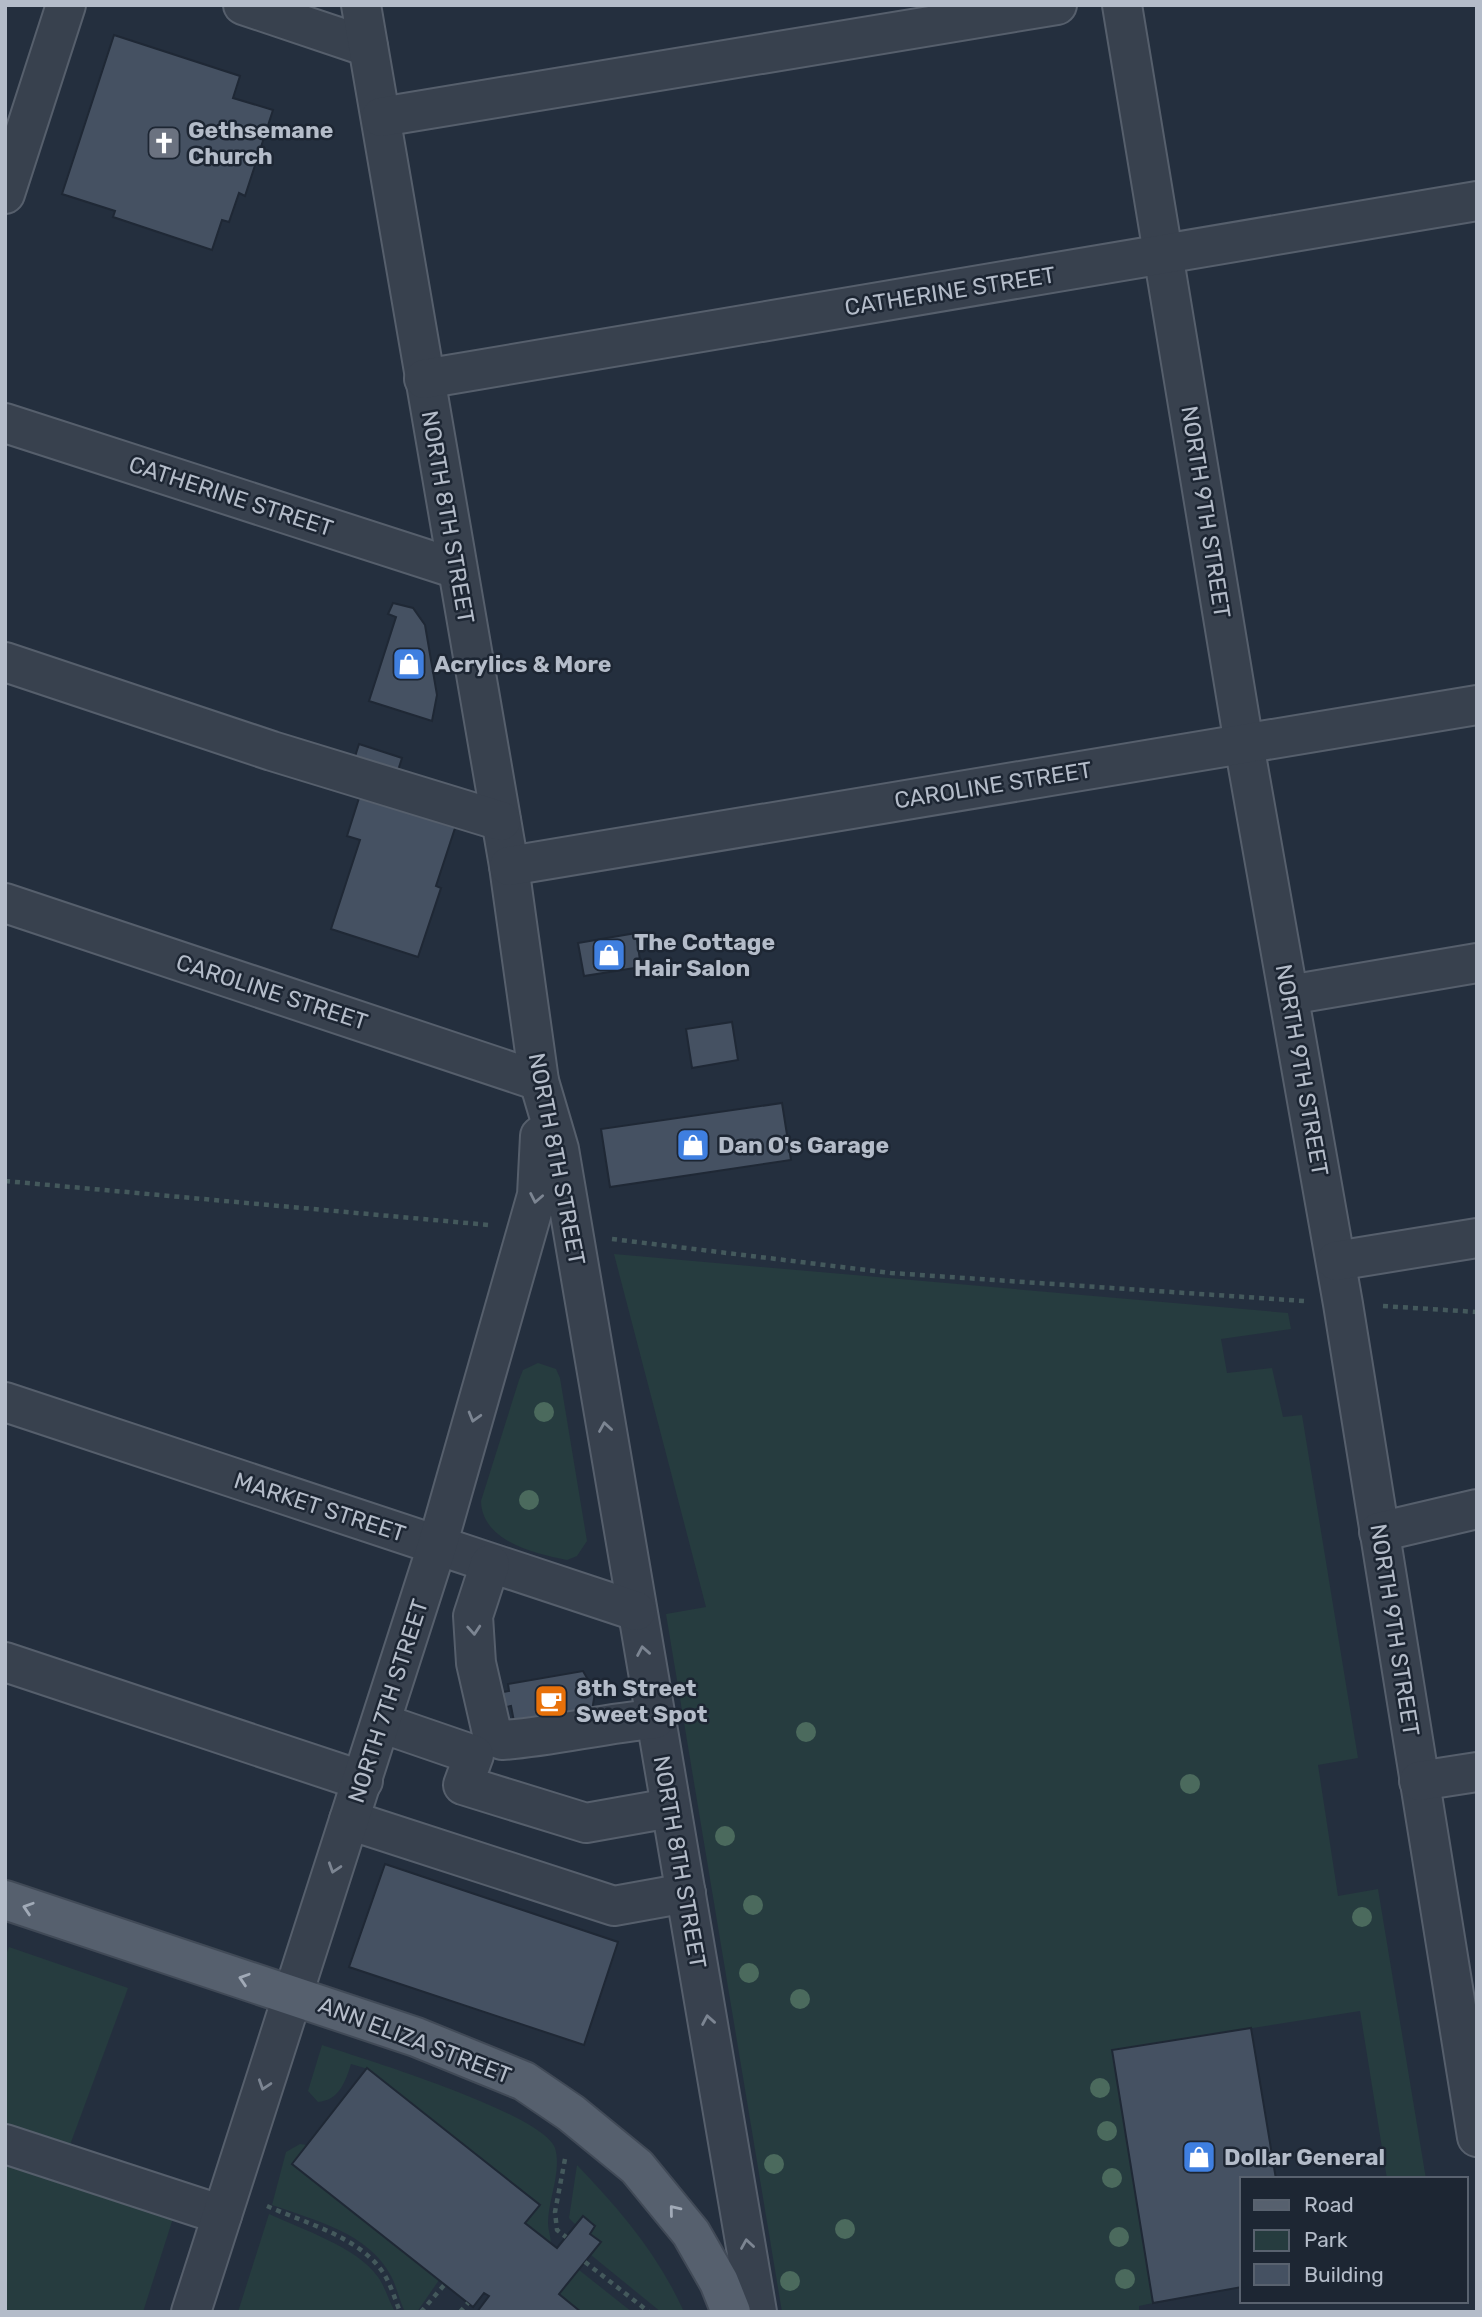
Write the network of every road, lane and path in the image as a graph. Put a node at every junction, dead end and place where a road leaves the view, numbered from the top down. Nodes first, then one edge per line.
1 (66, 5) edge
2 (243, 5) edge
3 (362, 5) edge
4 (1057, 5) edge
5 (1122, 5) edge
6 (369, 47) junction
7 (381, 117) junction
8 (6, 188) edge
9 (1477, 201) edge
10 (1163, 256) junction
11 (424, 379) junction
12 (5, 423) edge
13 (457, 569) junction
14 (5, 662) edge
15 (1477, 705) edge
16 (1244, 744) junction
17 (501, 821) junction
18 (509, 866) junction
19 (5, 903) edge
20 (1477, 963) edge
21 (1289, 995) junction
22 (539, 1081) junction
23 (5, 1181) edge
24 (529, 1229) junction
25 (574, 1234) junction
26 (1477, 1238) edge
27 (1336, 1261) junction
28 (1343, 1304) junction
29 (1477, 1312) edge
30 (5, 1402) edge
31 (1477, 1509) edge
32 (1380, 1532) junction
33 (437, 1546) junction
34 (490, 1564) junction
35 (636, 1611) junction
36 (5, 1662) edge
37 (655, 1719) junction
38 (381, 1724) junction
39 (1477, 1772) edge
40 (363, 1781) junction
41 (1419, 1781) junction
42 (670, 1808) junction
43 (349, 1820) junction
44 (686, 1893) junction
45 (5, 1900) edge
46 (293, 1995) junction
47 (1477, 2137) edge
48 (5, 2144) edge
49 (567, 2148) dead end
50 (264, 2205) dead end
51 (222, 2216) junction
52 (566, 2238) dead end
53 (585, 2262) dead end
54 (444, 2284) dead end
55 (468, 2303) dead end
56 (191, 2312) edge
57 (400, 2312) edge
58 (421, 2312) edge
59 (460, 2312) edge
60 (649, 2312) edge
61 (731, 2312) edge
62 (757, 2312) edge

1 - 8 street
2 - 6 street
3 - 6 street, NORTH 8TH STREET
4 - 7 street
5 - 10 street, NORTH 9TH STREET
6 - 7 street, NORTH 8TH STREET
7 - 11 street, NORTH 8TH STREET
9 - 10 street, CATHERINE STREET
10 - 11 street, CATHERINE STREET
10 - 16 street, NORTH 9TH STREET
11 - 13 street, NORTH 8TH STREET
12 - 13 street, CATHERINE STREET
13 - 17 street, NORTH 8TH STREET
14 - 17 street
15 - 16 street, CAROLINE STREET
16 - 18 street, CAROLINE STREET
16 - 21 street, NORTH 9TH STREET
17 - 18 street, NORTH 8TH STREET
18 - 22 street, NORTH 8TH STREET
19 - 22 street, CAROLINE STREET
20 - 21 street
21 - 27 street, NORTH 9TH STREET
22 -> 24 street, NORTH 7TH STREET
22 - 25 street, NORTH 8TH STREET
23 - 24 path
24 -> 33 street, NORTH 7TH STREET
25 - 28 path
35 -> 25 street, NORTH 8TH STREET
26 - 27 street
27 - 28 street, NORTH 9TH STREET
28 - 29 path
28 - 32 street, NORTH 9TH STREET
30 - 33 street, MARKET STREET
31 - 32 street
32 - 41 street, NORTH 9TH STREET
33 - 34 street, MARKET STREET
33 - 38 street, NORTH 7TH STREET
34 - 35 street, MARKET STREET
34 -> 37 street
37 -> 35 street, NORTH 8TH STREET
36 - 40 street
37 - 42 street, NORTH 8TH STREET
38 - 40 street, NORTH 7TH STREET
38 - 42 street
39 - 41 street
40 - 43 street, NORTH 7TH STREET
41 - 47 street, NORTH 9TH STREET
42 - 44 street, NORTH 8TH STREET
43 - 44 street
43 -> 46 street, NORTH 7TH STREET
62 -> 44 street, NORTH 8TH STREET
46 -> 45 main road, ANN ELIZA STREET
46 -> 51 street, NORTH 7TH STREET
61 -> 46 main road, ANN ELIZA STREET
48 - 51 street
49 - 52 path
50 - 57 path
51 - 56 street, NORTH 7TH STREET
53 - 60 path
54 - 58 path
55 - 59 path

